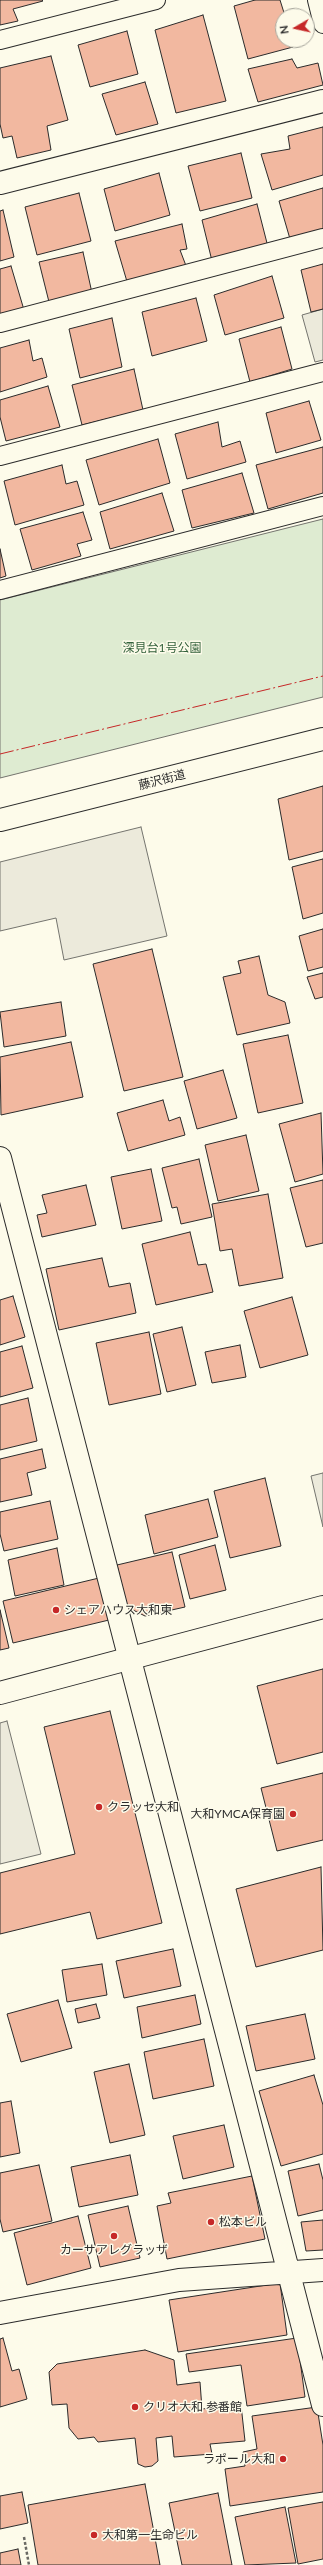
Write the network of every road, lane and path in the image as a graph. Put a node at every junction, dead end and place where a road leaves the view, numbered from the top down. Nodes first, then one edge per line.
1 (156, 0) edge
2 (317, 0) edge
3 (323, 24) edge
4 (0, 40) edge
5 (323, 101) edge
6 (0, 183) edge
7 (323, 238) edge
8 (0, 323) edge
9 (323, 372) edge
10 (0, 456) edge
11 (323, 506) edge
12 (0, 590) edge
13 (323, 739) edge
14 (0, 820) edge
15 (0, 1158) edge
16 (323, 1607) edge
17 (130, 1659) junction
18 (0, 1693) edge
19 (323, 2270) edge
20 (289, 2271) junction
21 (0, 2313) edge
22 (323, 2405) edge
23 (24, 2537) dead end
24 (30, 2565) edge

1 - 4 lane
2 - 3 lane
5 - 6 main road
7 - 8 lane
9 - 10 lane
11 - 12 lane
13 - 14 main road, 藤沢街道
15 - 17 main road
16 - 17 main road
17 - 18 main road
17 - 20 main road
19 - 20 main road
20 - 21 main road
20 - 22 main road
23 - 24 path

